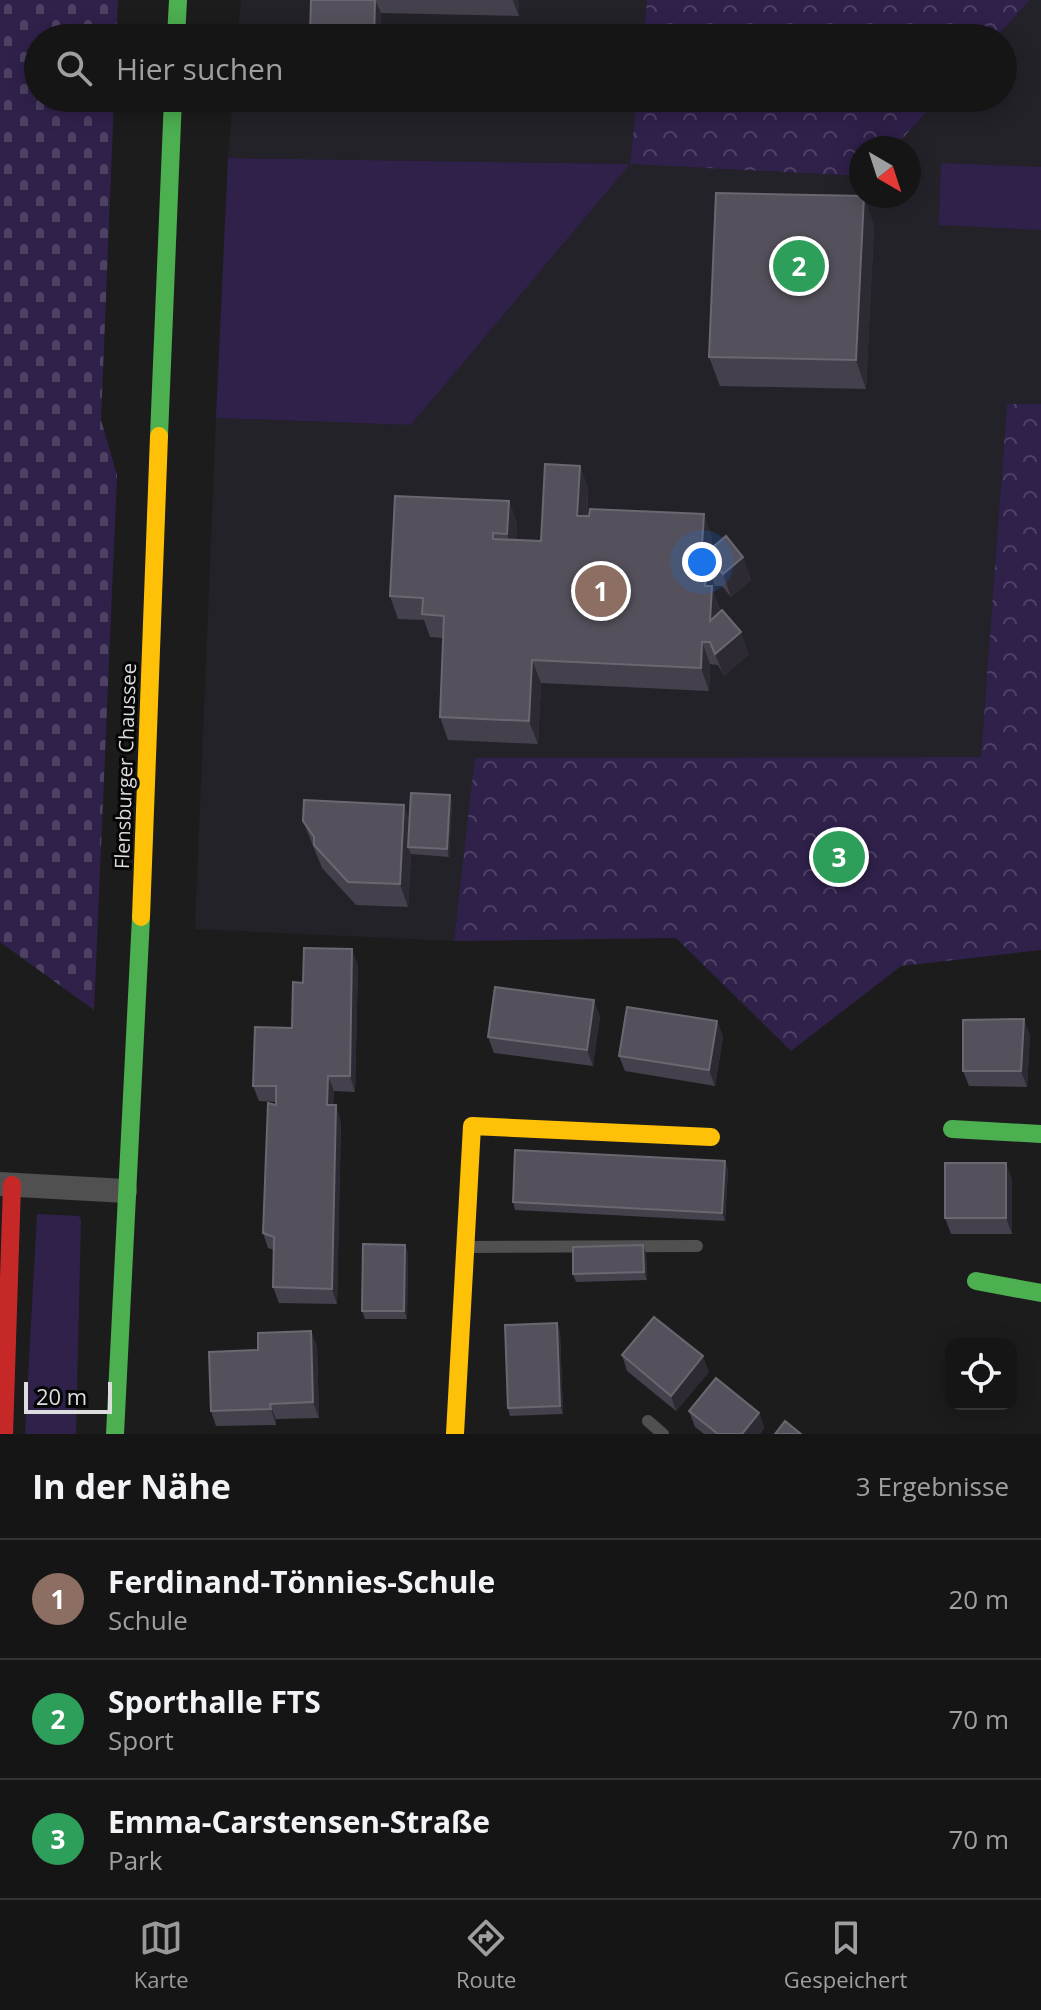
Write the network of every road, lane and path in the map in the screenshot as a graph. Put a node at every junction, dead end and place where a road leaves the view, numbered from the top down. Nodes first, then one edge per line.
1 (178, 0) edge
2 (177, 24) edge
3 (172, 112) edge
4 (952, 1129) dead end
5 (1041, 1134) edge
6 (711, 1137) dead end
7 (6, 1184) edge
8 (125, 1191) junction
9 (697, 1246) dead end
10 (466, 1247) junction
11 (976, 1281) dead end
12 (1041, 1293) edge
13 (648, 1421) dead end
14 (4, 1434) edge
15 (115, 1434) edge
16 (455, 1434) edge
17 (663, 1434) edge

1 - 2 main road
3 - 8 main road, Flensburger Chaussee
4 - 5 main road
6 - 10 main road
7 - 8 street
7 - 14 main road
8 - 15 main road, Flensburger Chaussee
9 - 10 lane
10 - 16 main road
11 - 12 main road
13 - 17 lane

